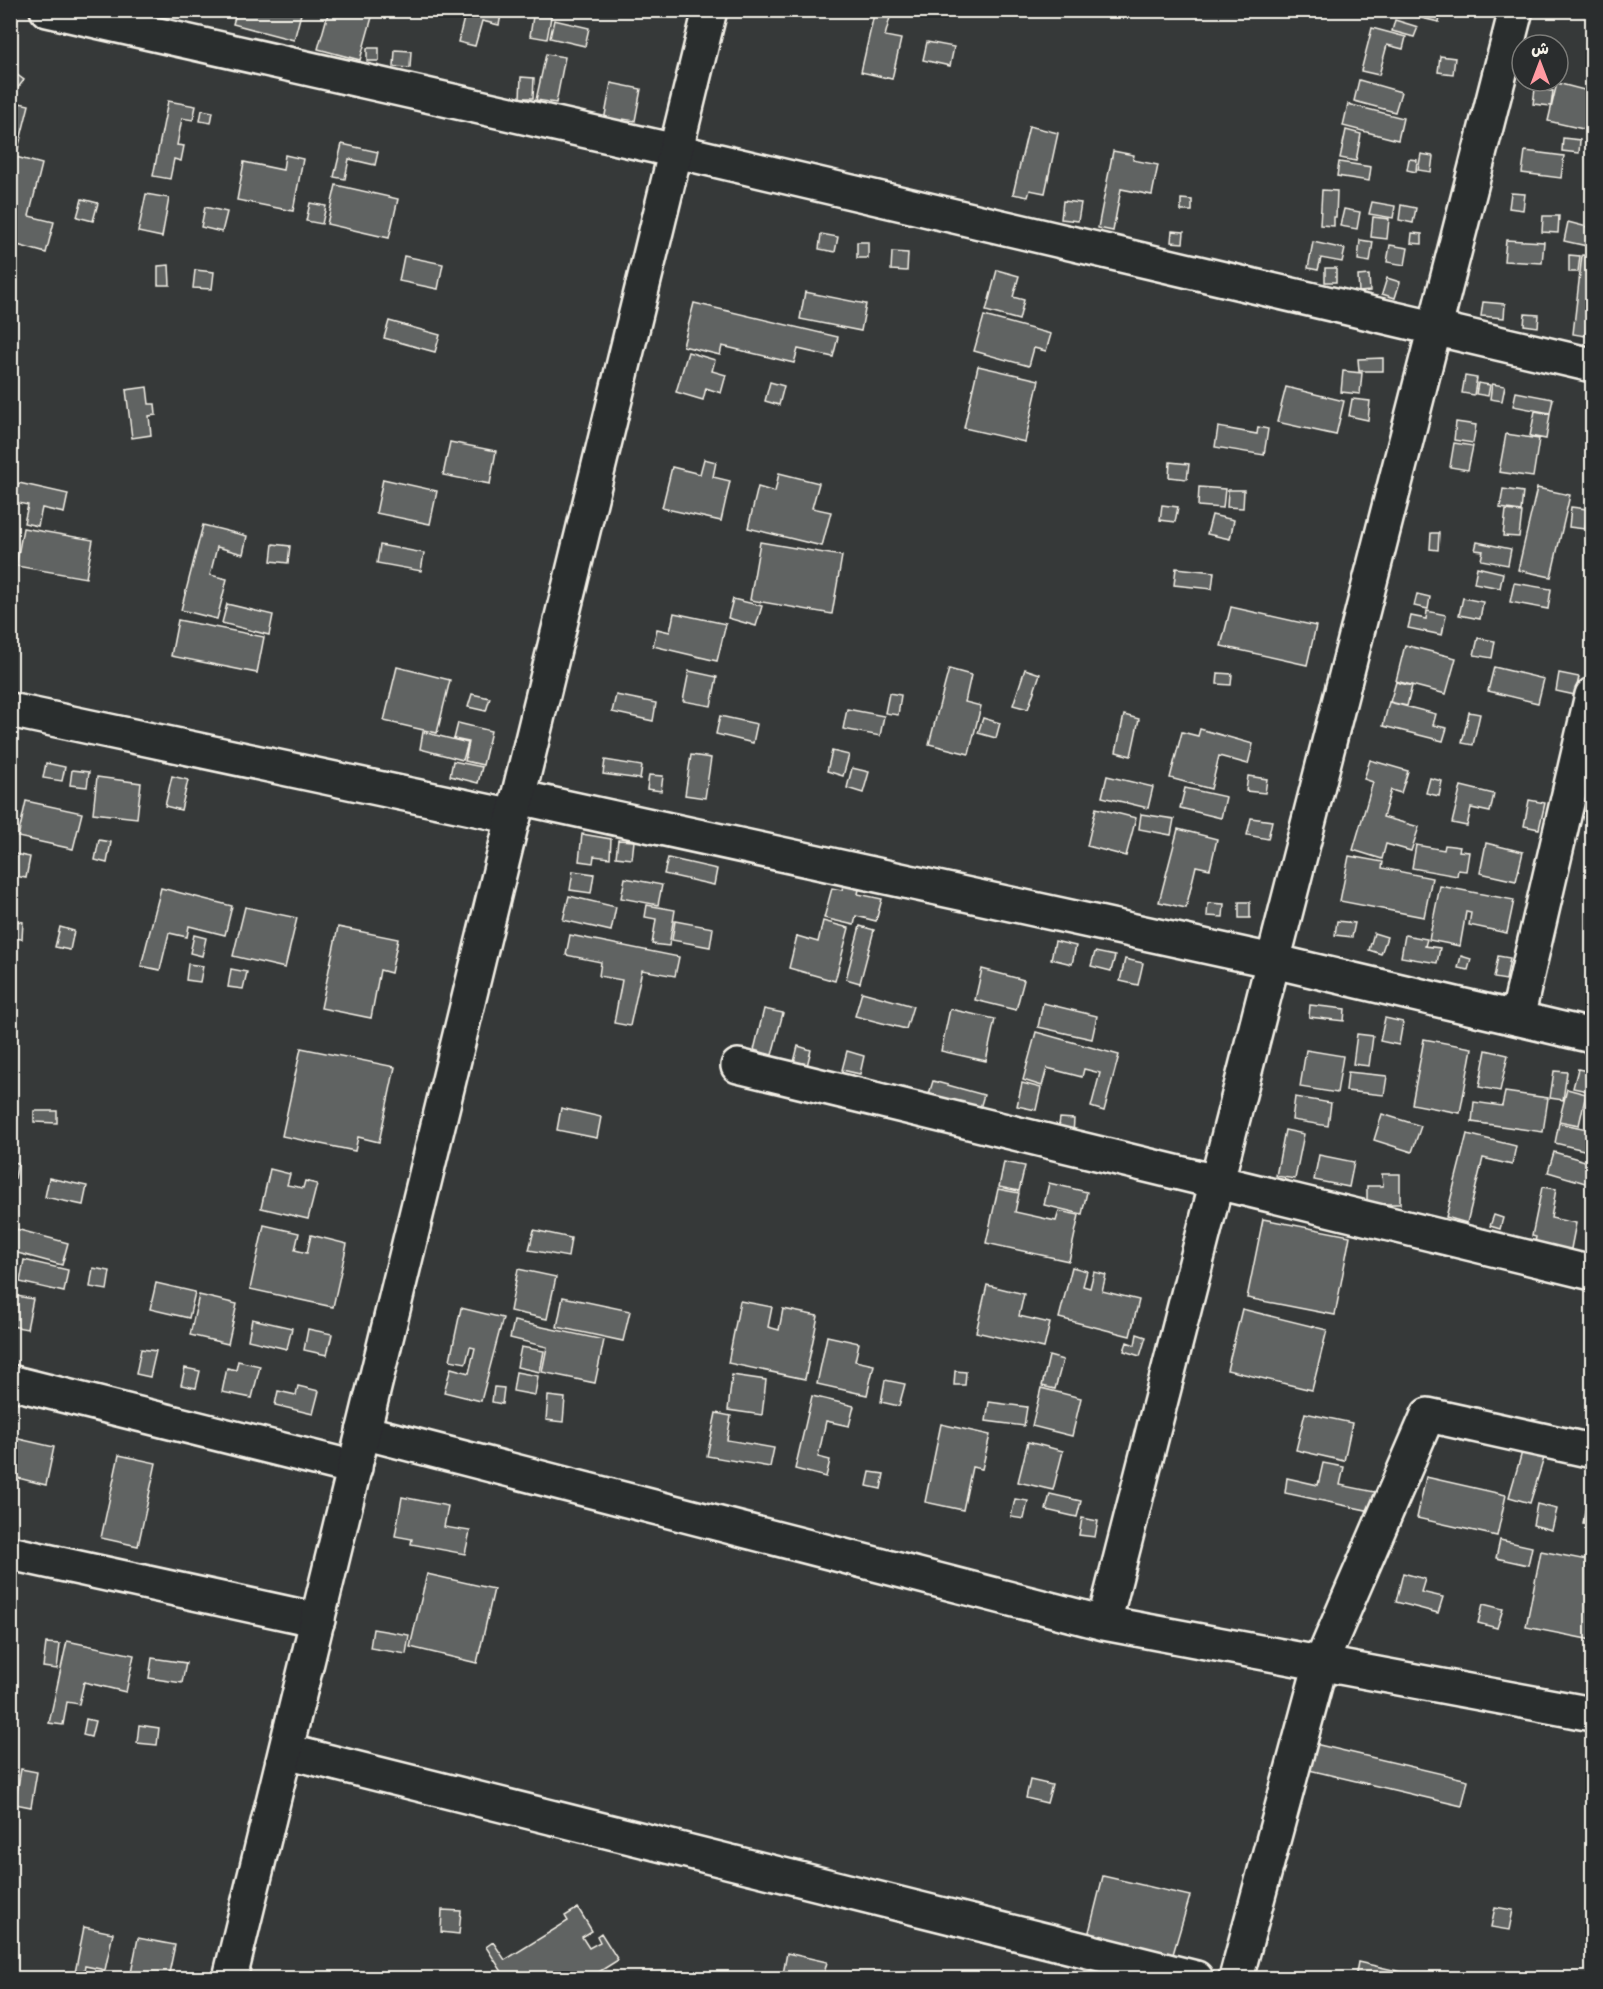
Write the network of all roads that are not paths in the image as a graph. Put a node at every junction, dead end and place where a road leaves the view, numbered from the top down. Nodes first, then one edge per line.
1 (47, 10) edge
2 (710, 10) edge
3 (1516, 10) edge
4 (676, 151) junction
5 (1434, 328) junction
6 (1593, 365) edge
7 (1593, 695) edge
8 (10, 710) edge
9 (516, 807) junction
10 (1273, 961) junction
11 (1517, 1018) junction
12 (1593, 1036) edge
13 (738, 1066) dead end
14 (1216, 1182) junction
15 (1593, 1273) edge
16 (10, 1382) edge
17 (363, 1432) junction
18 (1593, 1451) edge
19 (355, 1468) junction
20 (10, 1552) edge
21 (318, 1620) junction
22 (1104, 1623) junction
23 (1321, 1663) junction
24 (1593, 1714) edge
25 (286, 1751) junction
26 (230, 1978) edge
27 (1196, 1978) edge
28 (1236, 1978) edge

1 - 4 street
2 - 4 street
3 - 5 street
4 - 5 street
4 - 9 street
5 - 6 street
5 - 10 street
7 - 11 street
8 - 9 street
9 - 10 street
9 - 17 street
10 - 11 street
10 - 14 street
11 - 12 street
13 - 14 street
14 - 15 street
14 - 22 street
16 - 19 street
17 - 19 street
17 - 22 street
18 - 23 street
19 - 21 street
20 - 21 street
21 - 25 street
22 - 23 street
23 - 24 street
23 - 28 street
25 - 26 street
25 - 27 street

